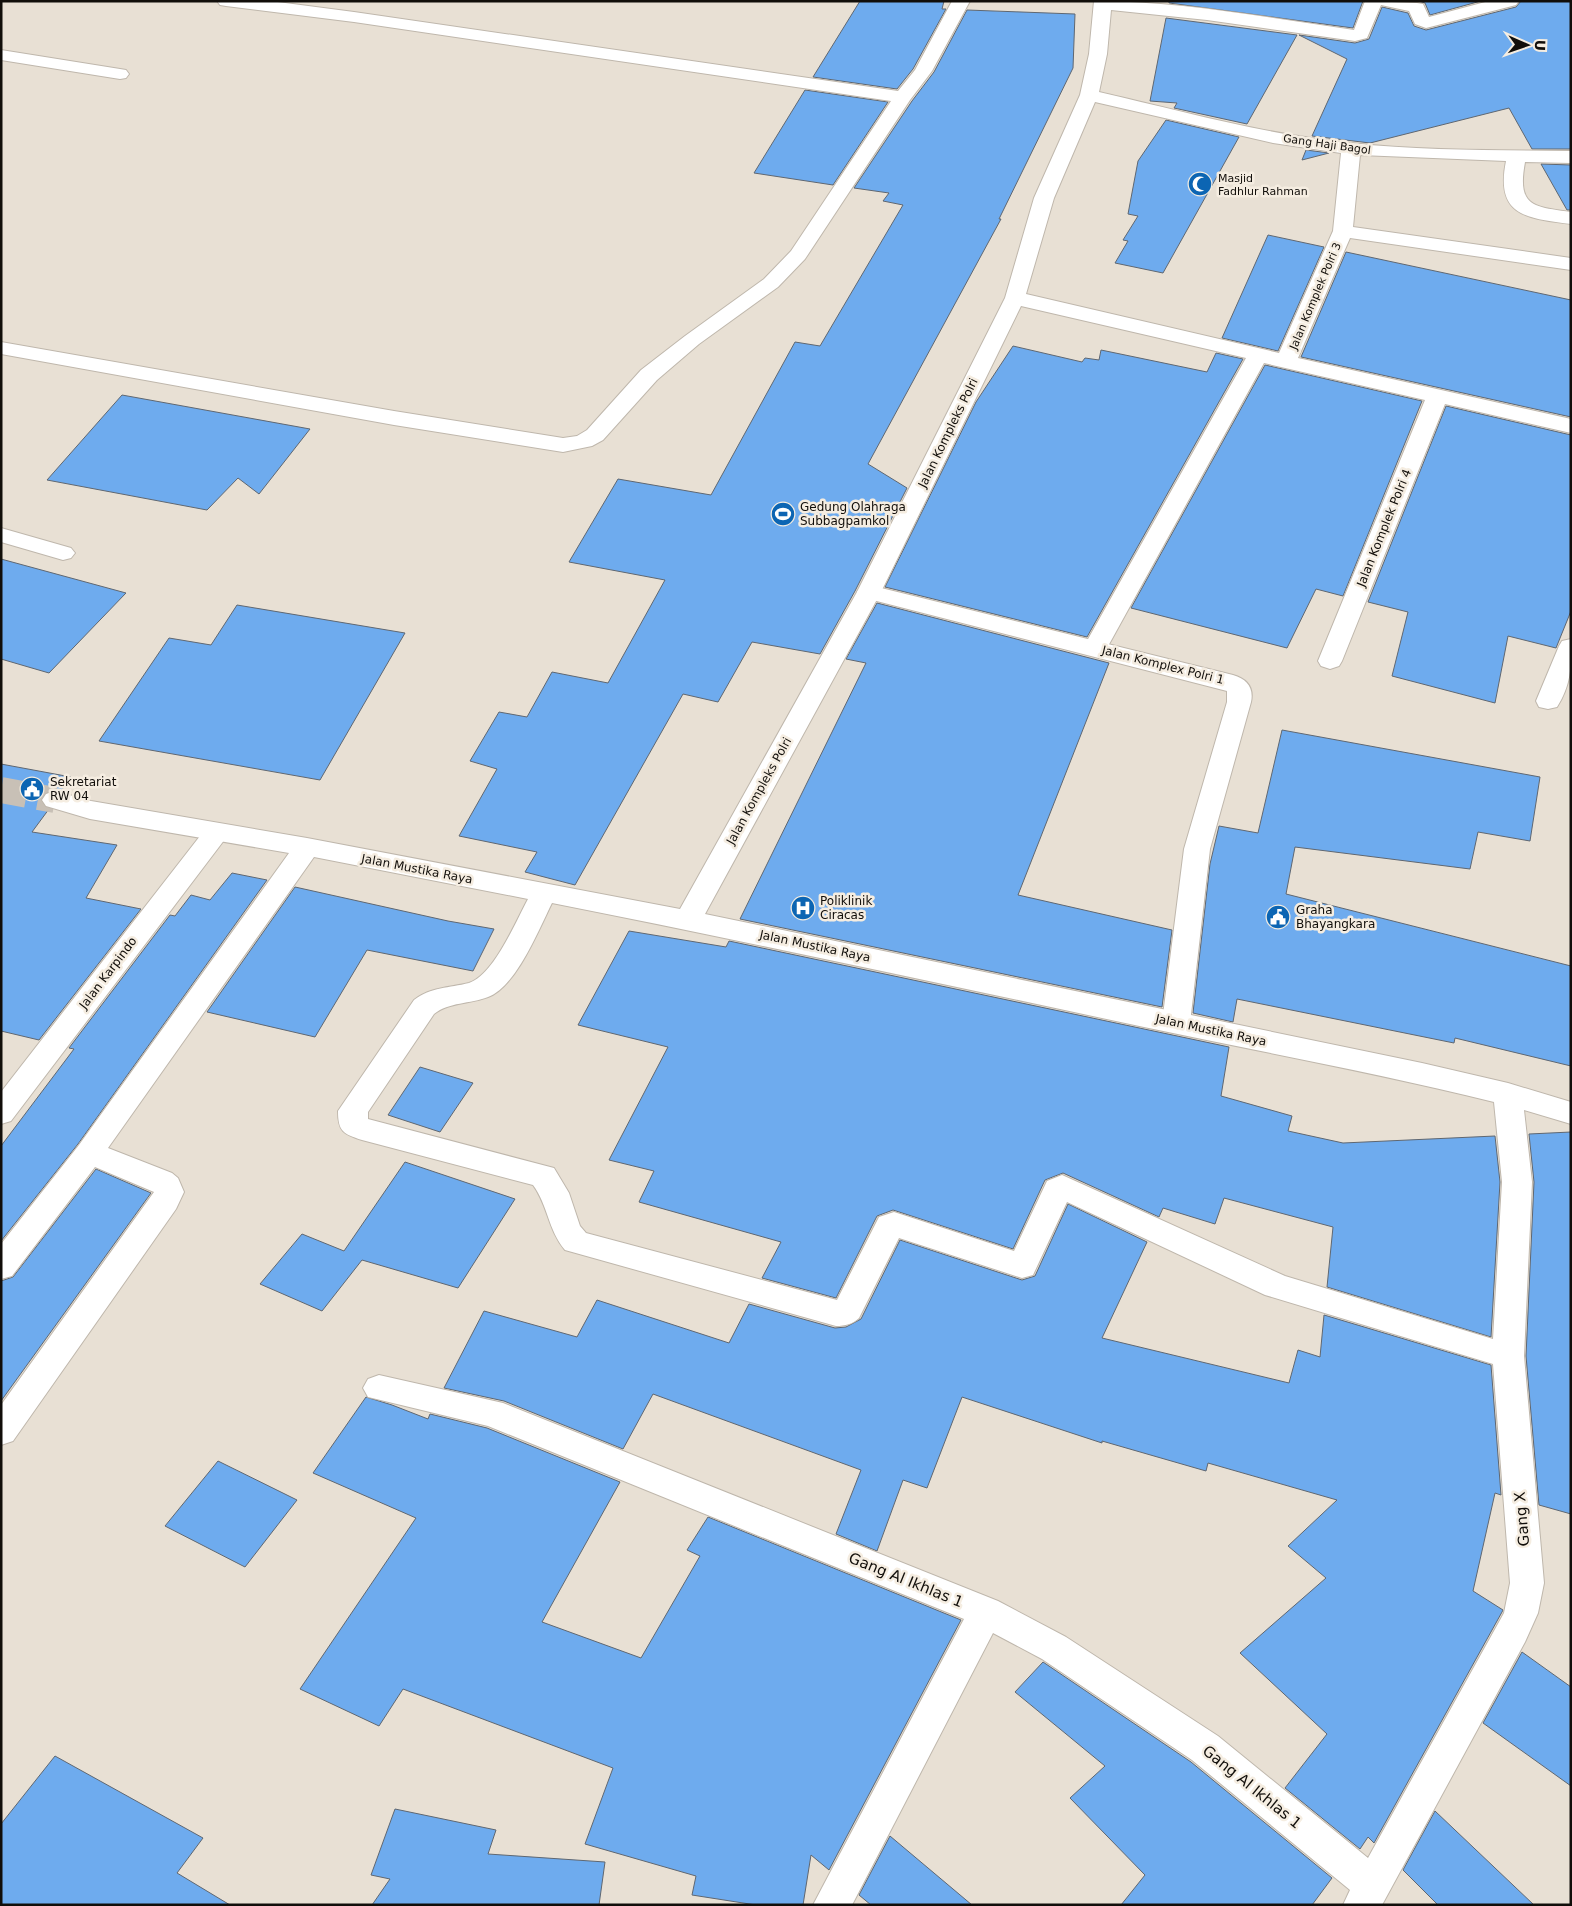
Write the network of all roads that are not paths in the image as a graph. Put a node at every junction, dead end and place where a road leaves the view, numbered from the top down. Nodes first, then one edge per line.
1 (226, 1) edge
2 (367, 1) edge
3 (961, 1) edge
4 (1374, 1) edge
5 (1387, 1) edge
6 (1510, 1) edge
7 (1103, 3) edge
8 (354, 18) junction
9 (1, 55) edge
10 (120, 74) dead end
11 (1089, 95) junction
12 (903, 97) junction
13 (1351, 149) junction
14 (1516, 155) junction
15 (1571, 157) edge
16 (1571, 218) edge
17 (1343, 231) junction
18 (1571, 264) edge
19 (1015, 298) junction
20 (1, 348) edge
21 (1258, 355) junction
22 (1286, 362) junction
23 (1437, 396) junction
24 (1571, 426) edge
25 (1, 535) edge
26 (63, 553) dead end
27 (869, 592) junction
28 (1571, 646) edge
29 (1095, 648) junction
30 (1330, 661) dead end
31 (1548, 701) dead end
32 (55, 800) tunnel mouth
33 (216, 833) junction
34 (307, 847) junction
35 (544, 894) junction
36 (688, 920) junction
37 (1176, 1023) junction
38 (1508, 1094) junction
39 (1, 1113) edge
40 (1571, 1113) edge
41 (89, 1153) junction
42 (1, 1267) edge
43 (1508, 1356) junction
44 (380, 1388) dead end
45 (1, 1431) edge
46 (986, 1612) junction
47 (1368, 1895) edge
48 (832, 1905) edge

1 - 8 street
2 - 8 street
3 - 12 street
4 - 7 street
5 - 6 street
7 - 11 street, Jalan Kompleks Polri
8 - 12 street
9 - 10 street
11 - 13 street, Gang Haji Bagol
11 - 19 street, Jalan Kompleks Polri
12 - 20 street
13 - 14 street, Gang Haji Bagol
13 - 17 street, Jalan Komplek Polri 3
14 - 15 street, Gang Haji Bagol
14 - 16 street
17 - 18 street
17 - 22 street, Jalan Komplek Polri 3
19 - 21 street
19 - 27 street, Jalan Kompleks Polri
21 - 22 street
21 - 29 street
22 - 23 street
23 - 24 street
23 - 30 street, Jalan Komplek Polri 4
25 - 26 street
27 - 29 street, Jalan Komplex Polri 1
27 - 36 street, Jalan Kompleks Polri
28 - 31 street
29 - 37 street, Jalan Komplex Polri 1
32 - 33 street, Jalan Mustika Raya
33 - 34 street, Jalan Mustika Raya
33 - 39 street, Jalan Karpindo
34 - 35 street, Jalan Mustika Raya
34 - 41 street
35 - 36 street, Jalan Mustika Raya
35 - 43 street
36 - 37 street, Jalan Mustika Raya
37 - 38 street, Jalan Mustika Raya
38 - 40 street, Jalan Mustika Raya
38 - 43 street, Gang X
41 - 42 street
41 - 45 street
43 - 47 street, Gang X
44 - 46 street, Gang Al Ikhlas 1
46 - 47 street, Gang Al Ikhlas 1
46 - 48 street

